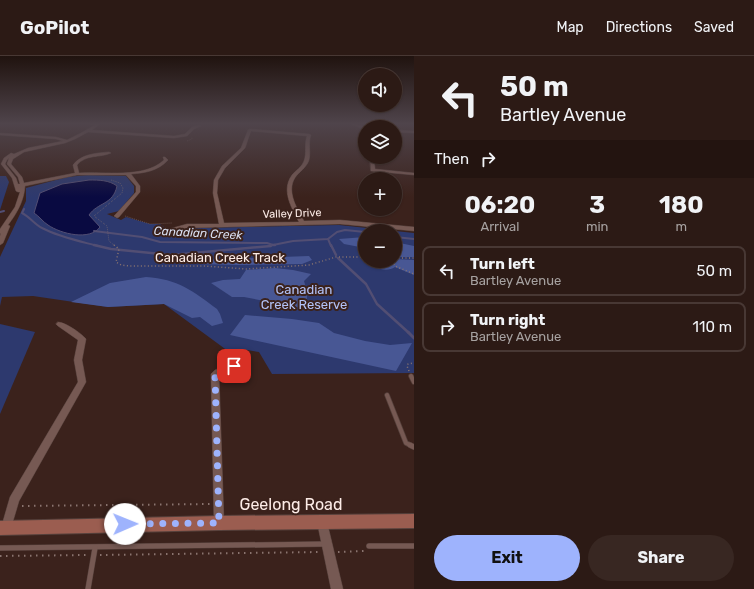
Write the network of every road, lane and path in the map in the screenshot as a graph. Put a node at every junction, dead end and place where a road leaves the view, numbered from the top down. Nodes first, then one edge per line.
1 (31, 148) edge
2 (38, 148) edge
3 (243, 148) edge
4 (307, 148) edge
5 (109, 153) dead end
6 (164, 158) dead end
7 (373, 164) edge
8 (15, 171) junction
9 (9, 172) junction
10 (3, 173) dead end
11 (78, 174) junction
12 (128, 174) junction
13 (414, 174) edge
14 (107, 179) dead end
15 (22, 185) junction
16 (17, 186) junction
17 (20, 196) junction
18 (111, 214) dead end
19 (122, 216) junction
20 (9, 220) junction
21 (172, 223) dead end
22 (302, 223) junction
23 (222, 225) junction
24 (414, 229) edge
25 (171, 230) dead end
26 (0, 232) edge
27 (0, 243) edge
28 (358, 257) edge
29 (402, 258) edge
30 (414, 258) edge
31 (400, 268) edge
32 (414, 274) edge
33 (60, 324) dead end
34 (244, 362) dead end
35 (414, 362) edge
36 (411, 376) joint
37 (414, 382) edge
38 (387, 395) dead end
39 (414, 447) edge
40 (218, 504) junction
41 (11, 506) junction
42 (322, 522) junction
43 (414, 522) edge
44 (219, 523) junction
45 (3, 528) edge
46 (369, 546) dead end
47 (414, 546) edge
48 (0, 548) edge
49 (95, 548) junction
50 (328, 548) junction
51 (94, 555) junction
52 (0, 556) edge
53 (88, 589) edge
54 (337, 589) edge

1 - 9 street
2 - 8 street
3 - 23 street
4 - 22 street
5 - 11 street
6 - 12 street
7 - 13 street
8 - 9 street
8 - 15 street
9 - 10 street
9 - 16 street
11 - 12 street
11 - 15 street
12 - 19 street
14 - 28 path, Canadian Creek Track
15 - 16 street
15 - 17 street
16 - 17 street
17 - 20 street
18 - 19 street
19 - 21 path
20 - 26 street
20 - 27 street
22 - 23 street, Valley Drive
22 - 24 street, Valley Drive
23 - 25 street, Valley Drive
29 - 30 path
31 - 32 path
33 - 41 street
34 - 40 street
35 - 36 path
36 - 37 lane
38 - 39 lane
40 - 41 path
40 - 44 street
41 - 45 street
42 - 43 main road, Geelong Road
42 - 44 main road, Geelong Road
42 - 50 street
44 - 45 main road, Geelong Road
46 - 47 lane
48 - 49 lane
49 - 50 lane
49 - 51 lane
50 - 51 path
50 - 54 street
51 - 52 path
51 - 53 lane

